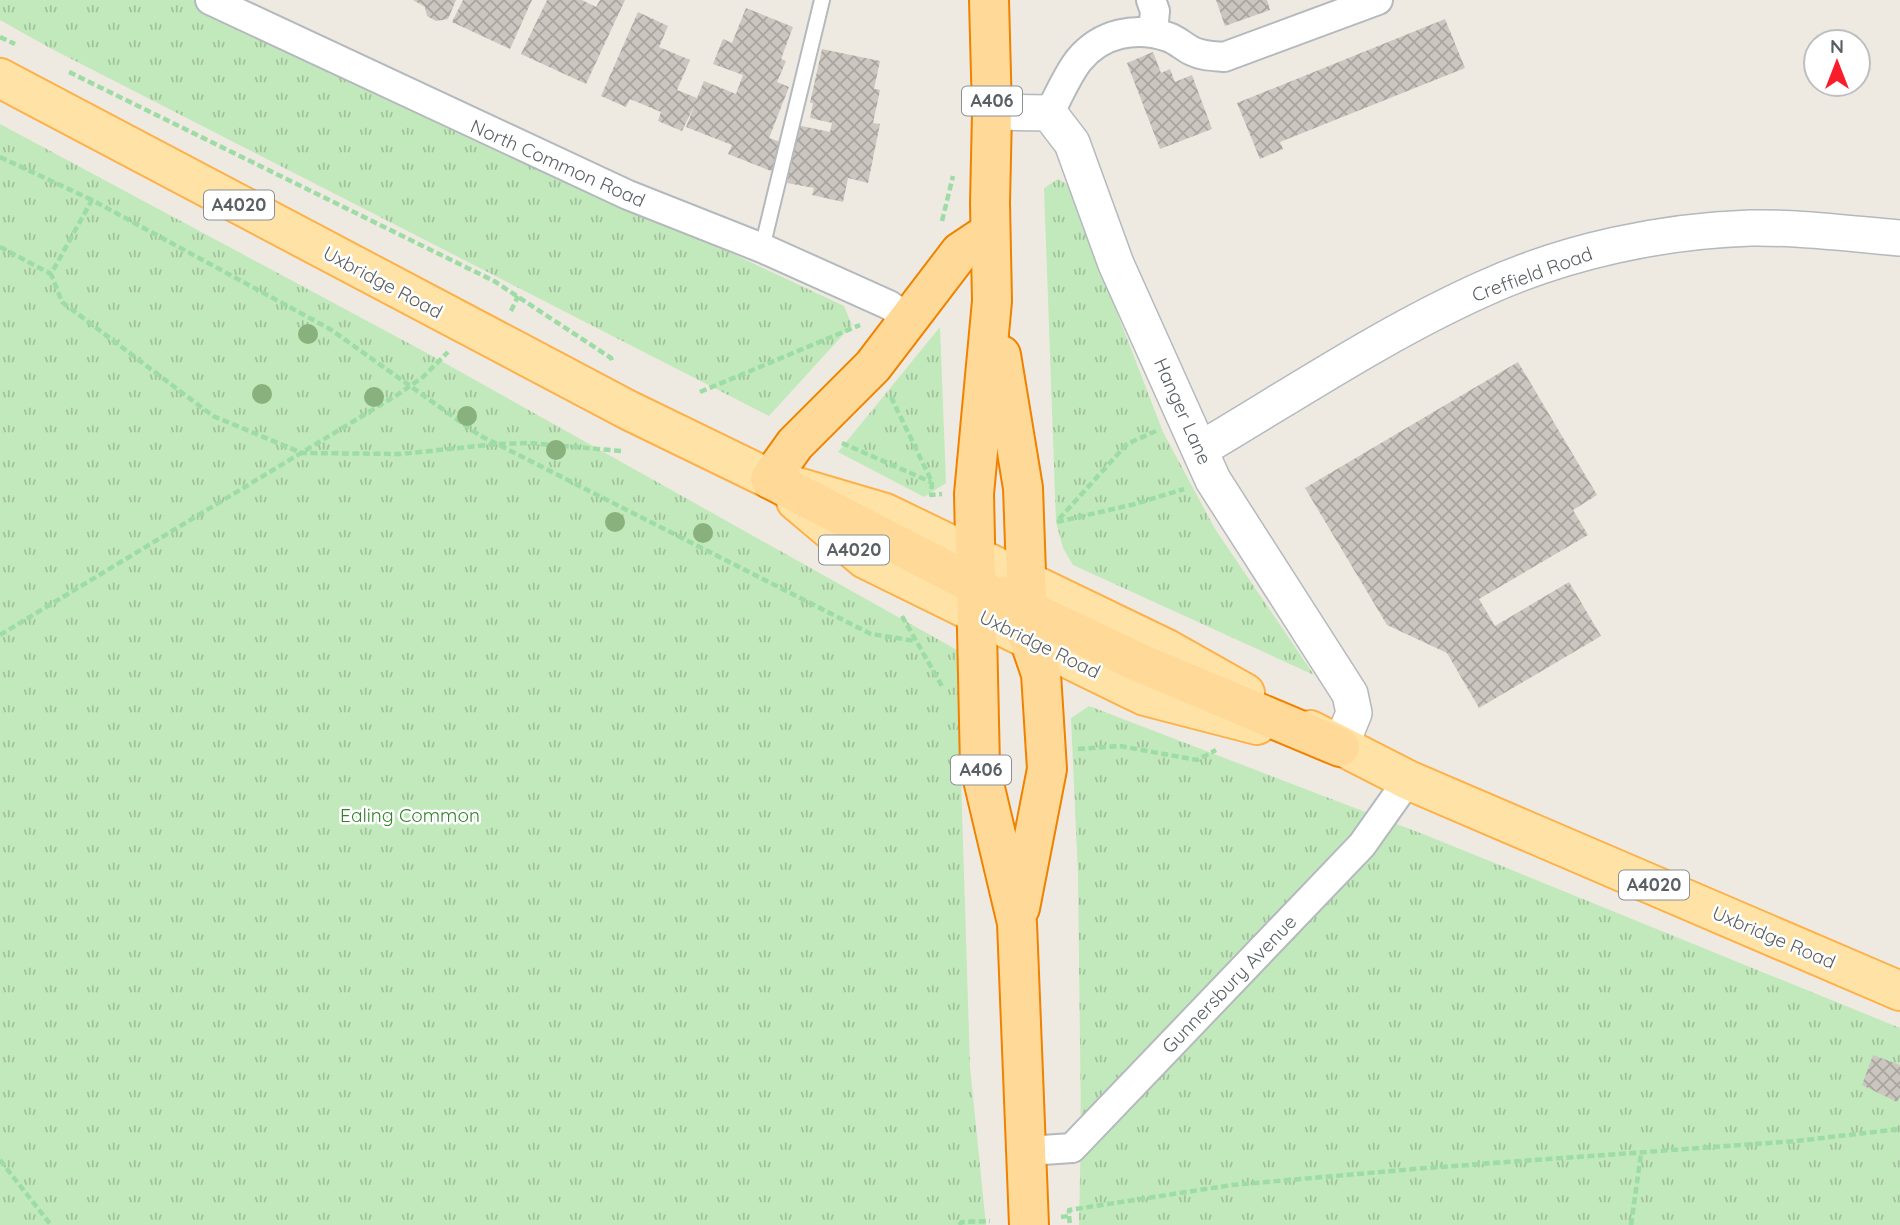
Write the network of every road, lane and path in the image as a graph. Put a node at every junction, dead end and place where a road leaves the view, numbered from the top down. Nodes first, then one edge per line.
1 (210, 0) edge
2 (822, 0) edge
3 (989, 0) edge
4 (1151, 0) edge
5 (1378, 0) edge
6 (1153, 32) junction
7 (0, 37) edge
8 (10, 63) edge
9 (68, 71) dead end
10 (992, 112) junction
11 (1049, 113) junction
12 (0, 158) edge
13 (956, 165) dead end
14 (92, 200) junction
15 (937, 229) dead end
16 (990, 232) junction
17 (1900, 239) edge
18 (0, 247) edge
19 (762, 248) junction
20 (51, 274) junction
21 (992, 301) junction
22 (909, 319) junction
23 (864, 323) dead end
24 (452, 347) dead end
25 (611, 358) dead end
26 (411, 385) junction
27 (700, 392) dead end
28 (891, 396) dead end
29 (1162, 429) dead end
30 (835, 440) dead end
31 (497, 444) junction
32 (621, 451) dead end
33 (302, 453) junction
34 (1207, 464) junction
35 (770, 479) junction
36 (932, 482) junction
37 (953, 494) dead end
38 (1056, 522) junction
39 (1053, 528) dead end
40 (975, 585) junction
41 (1028, 610) junction
42 (900, 612) dead end
43 (0, 635) edge
44 (916, 641) junction
45 (946, 694) dead end
46 (1340, 747) junction
47 (1222, 748) dead end
48 (1067, 750) dead end
49 (1408, 780) junction
50 (1017, 923) junction
51 (1900, 990) edge
52 (1900, 1129) edge
53 (1028, 1151) junction
54 (1641, 1154) junction
55 (0, 1160) edge
56 (1069, 1216) junction
57 (990, 1221) dead end
58 (1045, 1221) edge
59 (51, 1225) edge
60 (959, 1225) edge
61 (1070, 1225) edge
62 (1631, 1225) edge

1 - 19 street, North Common Road
2 - 19 lane
3 - 10 highway, A406
4 - 6 street
5 - 6 street
6 - 11 street
7 - 8 path
8 - 35 main road, Uxbridge Road / A4020
9 - 25 path
10 - 11 street
10 - 16 highway, A406
11 - 34 street, Hanger Lane
12 - 14 path
13 - 15 path
14 - 20 path
14 - 26 path
16 - 21 highway, A406
16 - 22 highway
17 - 34 street, Creffield Road
18 - 20 path
19 - 22 street, North Common Road
20 - 33 path
21 - 40 highway, A406
21 - 41 highway, A406
22 - 35 highway
23 - 27 path
24 - 26 path
26 - 31 path
26 - 33 path
28 - 36 path
29 - 38 path
30 - 36 path
31 - 32 path
31 - 33 path
31 - 44 path
33 - 43 path
34 - 38 path
34 - 46 street, Hanger Lane
35 - 40 main road, Uxbridge Road / A4020
35 - 40 main road, Uxbridge Road / A4020
36 - 37 path
38 - 39 path
40 - 41 main road, Uxbridge Road / A4020
40 - 41 main road, Uxbridge Road / A4020
40 - 50 highway, A406
41 - 46 main road, Uxbridge Road / A4020
41 - 46 main road, Uxbridge Road / A4020
41 - 50 highway, A406
42 - 44 path
44 - 45 path
46 - 49 main road, Uxbridge Road / A4020
47 - 48 path
49 - 51 main road, Uxbridge Road / A4020
49 - 53 street, Gunnersbury Avenue
50 - 53 highway, A406
52 - 54 path
53 - 58 highway, A406
54 - 56 path
54 - 62 path
55 - 59 path
56 - 58 path
56 - 61 path
57 - 60 path

